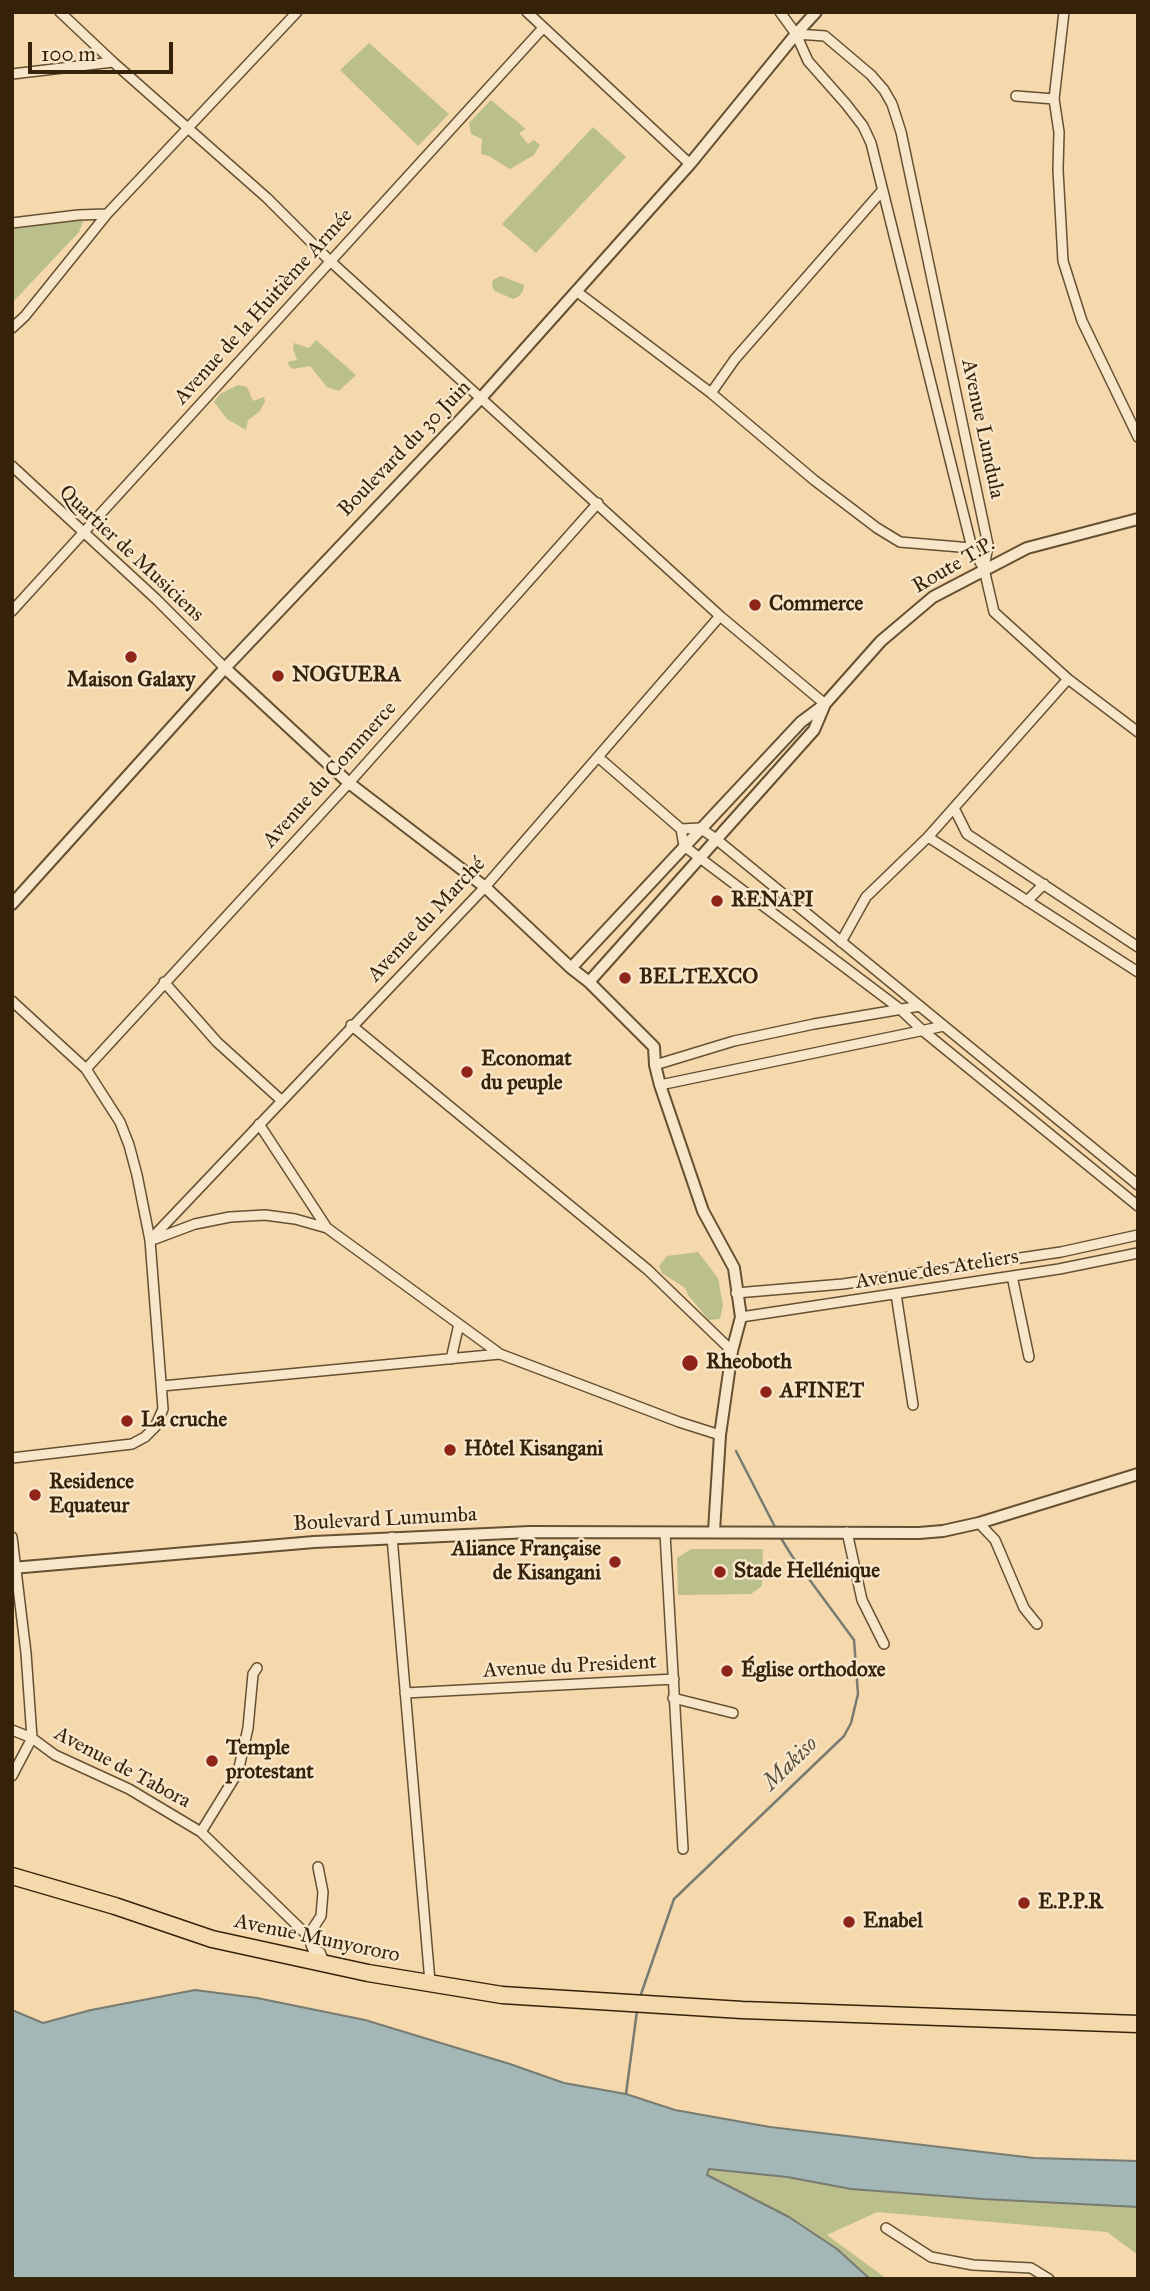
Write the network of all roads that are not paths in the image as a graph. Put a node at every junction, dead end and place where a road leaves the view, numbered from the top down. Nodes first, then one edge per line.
1 (60, 12) edge
2 (297, 12) edge
3 (527, 12) edge
4 (780, 12) edge
5 (816, 12) edge
6 (1064, 12) edge
7 (543, 28) junction
8 (796, 34) junction
9 (113, 62) junction
10 (12, 74) edge
11 (1016, 96) dead end
12 (1054, 99) junction
13 (188, 128) junction
14 (690, 164) junction
15 (881, 192) junction
16 (107, 214) junction
17 (12, 223) edge
18 (329, 260) junction
19 (576, 291) junction
20 (12, 328) edge
21 (711, 393) junction
22 (481, 398) junction
23 (1138, 437) edge
24 (12, 466) edge
25 (598, 503) junction
26 (1138, 519) edge
27 (84, 533) junction
28 (972, 548) junction
29 (984, 569) junction
30 (12, 611) edge
31 (720, 616) junction
32 (225, 668) junction
33 (1068, 679) junction
34 (825, 704) junction
35 (1138, 732) edge
36 (598, 757) junction
37 (349, 783) junction
38 (954, 808) junction
39 (700, 828) junction
40 (681, 829) junction
41 (928, 837) junction
42 (716, 839) junction
43 (684, 846) junction
44 (700, 859) junction
45 (1044, 884) junction
46 (485, 887) junction
47 (1027, 901) junction
48 (12, 904) edge
49 (841, 942) junction
50 (1138, 947) edge
51 (571, 968) junction
52 (1138, 972) edge
53 (164, 982) junction
54 (589, 982) junction
55 (12, 1001) edge
56 (920, 1006) junction
57 (900, 1009) junction
58 (351, 1025) junction
59 (944, 1026) junction
60 (922, 1030) junction
61 (655, 1065) junction
62 (86, 1069) junction
63 (660, 1085) junction
64 (281, 1100) junction
65 (259, 1124) junction
66 (1138, 1185) edge
67 (1138, 1206) edge
68 (327, 1228) junction
69 (1138, 1235) edge
70 (150, 1240) junction
71 (1138, 1252) edge
72 (1012, 1276) junction
73 (736, 1293) junction
74 (895, 1294) junction
75 (741, 1317) junction
76 (459, 1324) junction
77 (732, 1351) junction
78 (500, 1354) junction
79 (1029, 1357) dead end
80 (451, 1359) junction
81 (162, 1386) junction
82 (913, 1405) dead end
83 (720, 1435) junction
84 (12, 1458) edge
85 (1138, 1474) edge
86 (979, 1523) junction
87 (714, 1531) junction
88 (847, 1532) junction
89 (665, 1533) junction
90 (12, 1537) edge
91 (392, 1537) junction
92 (15, 1568) edge
93 (1037, 1624) dead end
94 (884, 1644) dead end
95 (257, 1668) dead end
96 (674, 1679) junction
97 (405, 1693) junction
98 (673, 1698) junction
99 (733, 1713) dead end
100 (12, 1730) edge
101 (32, 1738) junction
102 (12, 1776) edge
103 (201, 1832) junction
104 (683, 1849) dead end
105 (318, 1867) dead end
106 (12, 1876) edge
107 (308, 1936) junction
108 (325, 1964) junction
109 (430, 1982) junction
110 (1138, 2024) edge
111 (886, 2228) dead end
112 (1049, 2279) edge

1 - 9 street
2 - 13 street
3 - 7 street
4 - 8 street, Avenue Lundula
5 - 8 street, Boulevard du 30 Juin
6 - 12 street
7 - 14 street
7 - 18 street, Avenue de la Huitième Armée
8 - 14 street, Boulevard du 30 Juin
8 - 15 street, Avenue Lundula
8 - 29 street, Avenue Lundula
9 - 10 street
9 - 13 street
11 - 12 street
12 - 23 street
13 - 16 street
13 - 18 street
14 - 19 street, Boulevard du 30 Juin
15 - 21 street
15 - 28 street, Avenue Lundula
16 - 17 street
16 - 20 street
18 - 22 street
18 - 27 street, Avenue de la Huitième Armée
19 - 21 street
19 - 22 street, Boulevard du 30 Juin
21 - 28 street
22 - 25 street
22 - 32 street, Boulevard du 30 Juin
24 - 27 street, Quartier de Musiciens
25 - 31 street
25 - 37 street, Avenue du Commerce
26 - 29 street, Route T.P.
27 - 30 street, Avenue de la Huitième Armée
27 - 32 street, Quartier de Musiciens
28 - 29 street, Avenue Lundula
29 - 33 street
29 - 34 street, Route T.P.
31 - 34 street
31 - 36 street, Avenue du Marché
32 - 37 street
32 - 48 street, Boulevard du 30 Juin
33 - 35 street
33 - 38 street
34 - 39 street, Route T.P.
34 - 42 street, Route T.P.
36 - 40 street
36 - 46 street, Avenue du Marché
37 - 46 street
37 - 53 street, Avenue du Commerce
38 - 41 street
38 - 45 street
39 - 40 street
39 - 42 street
39 - 43 street, Route T.P.
40 - 43 street
41 - 47 street
41 - 49 street
42 - 44 street, Route T.P.
42 - 49 street
43 - 44 street
43 - 51 street, Route T.P.
44 - 54 street, Route T.P.
44 - 57 street
45 - 47 street
45 - 50 street
46 - 51 street
46 - 58 street, Avenue du Marché
47 - 52 street
49 - 56 street
51 - 54 street
53 - 62 street, Avenue du Commerce
53 - 64 street
54 - 61 street
55 - 62 street
56 - 57 street
56 - 59 street
57 - 60 street
57 - 61 street
58 - 64 street, Avenue du Marché
58 - 77 street
59 - 60 street
59 - 66 street
60 - 63 street
60 - 67 street
61 - 63 street
62 - 70 street
63 - 73 street
64 - 65 street, Avenue du Marché
65 - 68 street
65 - 70 street, Avenue du Marché
68 - 70 street
68 - 76 street
69 - 73 street
70 - 81 street
71 - 72 street, Avenue des Ateliers
72 - 74 street, Avenue des Ateliers
72 - 79 street
73 - 75 street
74 - 75 street, Avenue des Ateliers
74 - 82 street
75 - 77 street
76 - 78 street
76 - 80 street
77 - 83 street
78 - 80 street
78 - 83 street
80 - 81 street
81 - 84 street
83 - 87 street
85 - 86 street, Boulevard Lumumba
86 - 88 street, Boulevard Lumumba
86 - 93 street
87 - 88 street, Boulevard Lumumba
87 - 89 street, Boulevard Lumumba
88 - 94 street
89 - 91 street, Boulevard Lumumba
89 - 96 street, Avenue du President
90 - 92 street
91 - 92 street, Boulevard Lumumba
91 - 97 street
92 - 101 street
95 - 103 street
96 - 97 street, Avenue du President
96 - 98 street
97 - 109 street
98 - 99 street
98 - 104 street
100 - 101 street, Avenue de Tabora
101 - 102 street
101 - 103 street, Avenue de Tabora
103 - 107 street, Avenue de Tabora
105 - 107 street
106 - 108 highway, Avenue Munyororo
107 - 108 street, Avenue de Tabora
108 - 109 highway, Avenue Munyororo
109 - 110 highway, Avenue Munyororo
111 - 112 street

